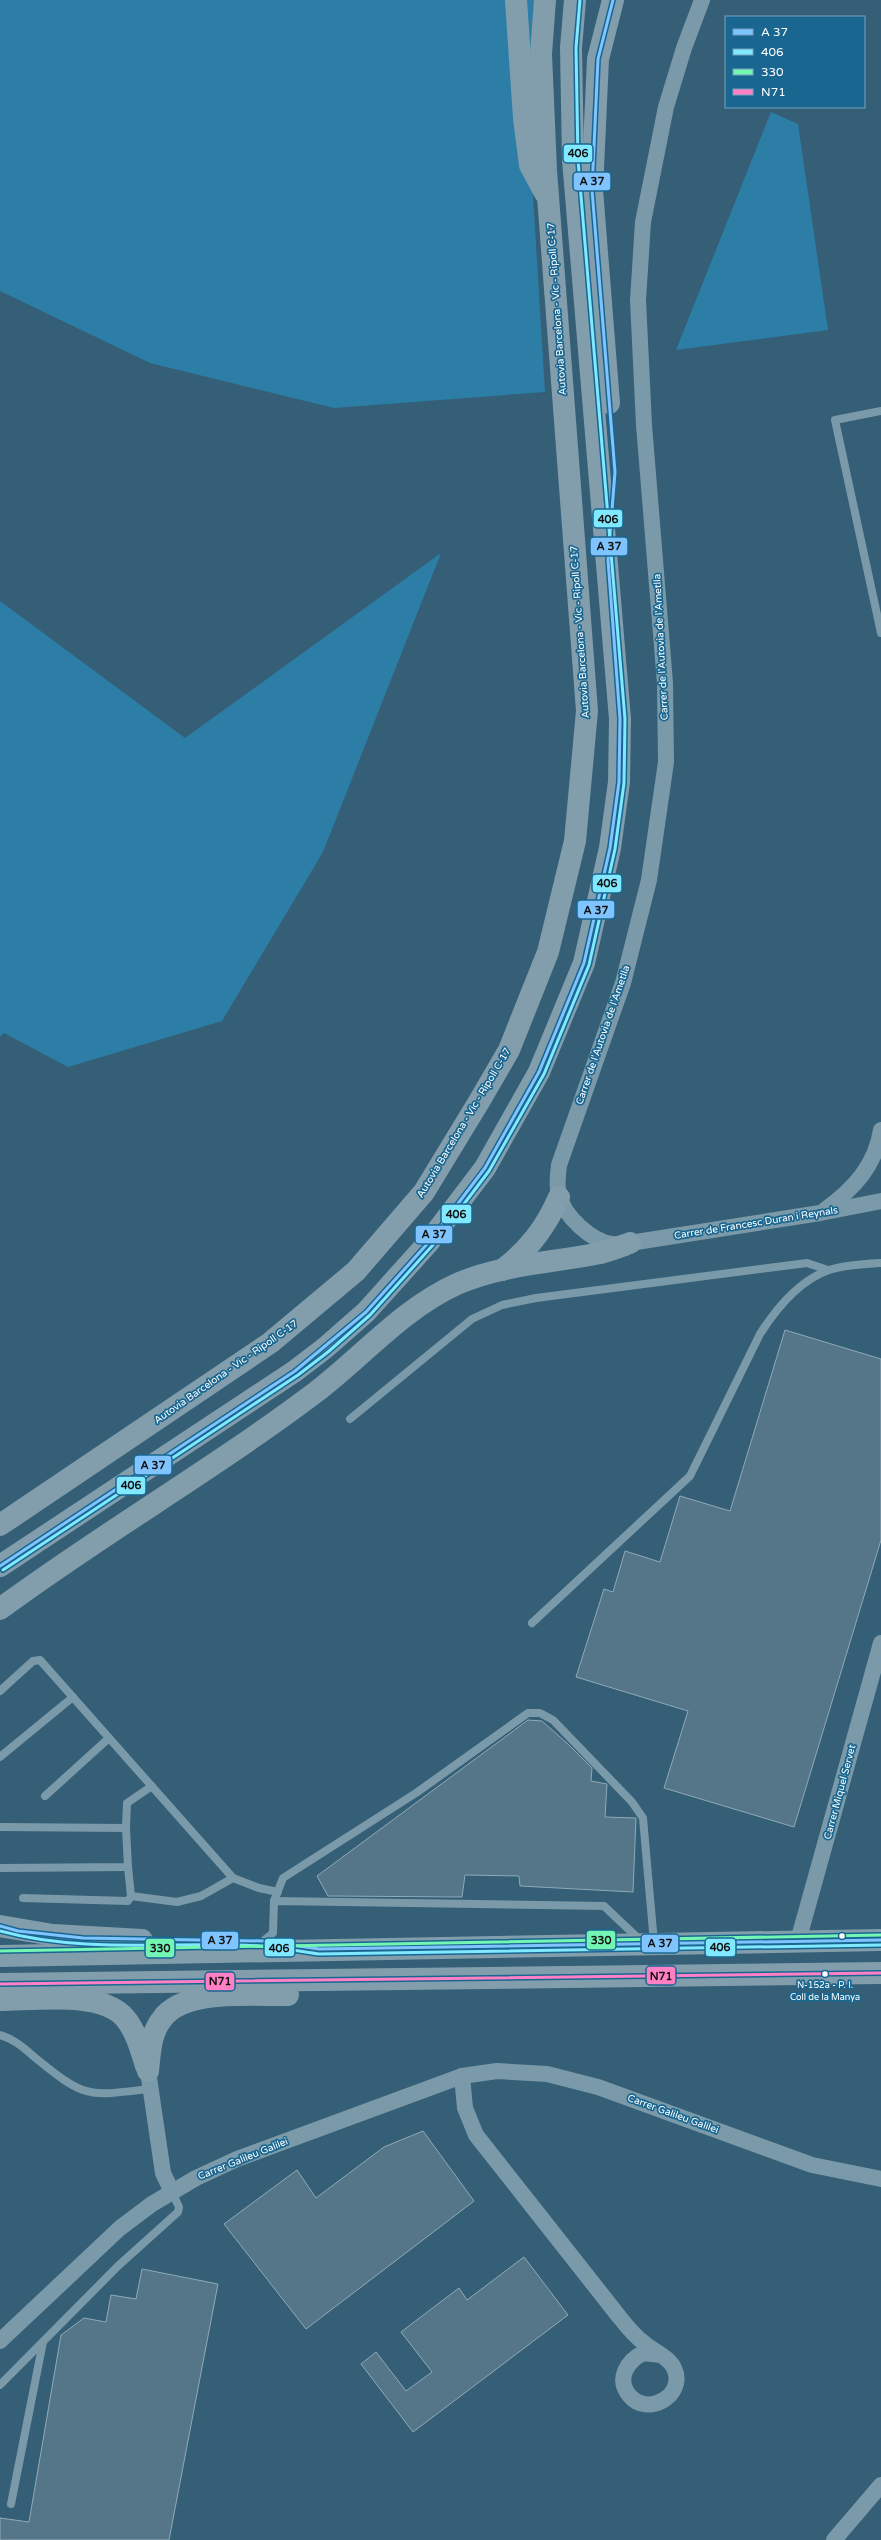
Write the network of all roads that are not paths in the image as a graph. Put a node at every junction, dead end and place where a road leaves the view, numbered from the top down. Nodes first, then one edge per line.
1 (516, 0) edge
2 (545, 0) edge
3 (575, 0) edge
4 (613, 0) edge
5 (702, 0) edge
6 (549, 199) junction
7 (881, 411) edge
8 (608, 560) junction
9 (881, 633) edge
10 (881, 1130) edge
11 (880, 1152) edge
12 (559, 1197) junction
13 (881, 1201) edge
14 (820, 1213) junction
15 (630, 1243) junction
16 (881, 1263) edge
17 (501, 1270) junction
18 (828, 1270) junction
19 (350, 1419) dead end
20 (0, 1525) edge
21 (0, 1566) edge
22 (0, 1609) edge
23 (532, 1623) dead end
24 (881, 1643) edge
25 (0, 1691) edge
26 (73, 1697) junction
27 (109, 1738) junction
28 (0, 1757) edge
29 (152, 1786) junction
30 (44, 1796) dead end
31 (0, 1827) edge
32 (126, 1828) junction
33 (128, 1867) junction
34 (0, 1868) edge
35 (233, 1878) junction
36 (278, 1892) junction
37 (131, 1896) junction
38 (23, 1898) dead end
39 (274, 1901) junction
40 (0, 1926) edge
41 (263, 1940) junction
42 (881, 1940) edge
43 (798, 1942) junction
44 (650, 1944) junction
45 (319, 1949) junction
46 (0, 1956) edge
47 (881, 1973) edge
48 (438, 1978) junction
49 (0, 1984) edge
50 (0, 2000) edge
51 (117, 2010) junction
52 (162, 2018) junction
53 (0, 2035) edge
54 (462, 2076) junction
55 (149, 2080) junction
56 (881, 2179) edge
57 (172, 2192) junction
58 (629, 2329) junction
59 (0, 2341) edge
60 (43, 2341) junction
61 (661, 2355) junction
62 (627, 2364) junction
63 (0, 2385) edge
64 (881, 2485) edge
65 (11, 2504) dead end
66 (834, 2540) edge

1 - 6 highway
2 - 6 highway, Autovia Barcelona - Vic - Ripoll C-17
3 - 8 highway
4 - 8 highway
5 - 12 street, Carrer de l'Autovia de l'Ametlla
6 - 20 highway, Autovia Barcelona - Vic - Ripoll C-17
7 - 9 lane
8 - 21 highway
10 - 11 street
11 - 14 street
12 - 15 street, Carrer de l'Autovia de l'Ametlla
12 - 17 highway
13 - 14 street, Carrer de Francesc Duran i Reynals
14 - 15 street, Carrer de Francesc Duran i Reynals
15 - 17 highway
16 - 18 lane
17 - 22 highway
18 - 19 lane
18 - 23 lane
24 - 43 street, Carrer Miquel Servet
25 - 26 lane
26 - 27 lane
26 - 28 lane
27 - 29 lane
27 - 30 lane
29 - 32 lane
29 - 35 lane
31 - 32 lane
32 - 33 lane
33 - 34 lane
33 - 37 lane
35 - 36 lane
35 - 37 lane
36 - 39 lane
36 - 44 lane
37 - 38 lane
39 - 41 lane
39 - 44 lane
40 - 41 highway
41 - 45 highway
42 - 43 highway
43 - 44 highway
44 - 45 highway
45 - 46 highway
47 - 48 highway
48 - 49 highway
48 - 52 highway
50 - 51 highway
51 - 52 highway
51 - 55 highway
52 - 55 highway
53 - 55 lane
54 - 56 street, Carrer Galileu Galilei
54 - 57 street, Carrer Galileu Galilei
54 - 58 street
55 - 57 street
57 - 59 street, Carrer Galileu Galilei
57 - 60 lane
58 - 61 street
58 - 62 street
60 - 63 lane
60 - 65 lane
61 - 62 street
61 - 62 street
64 - 66 street

